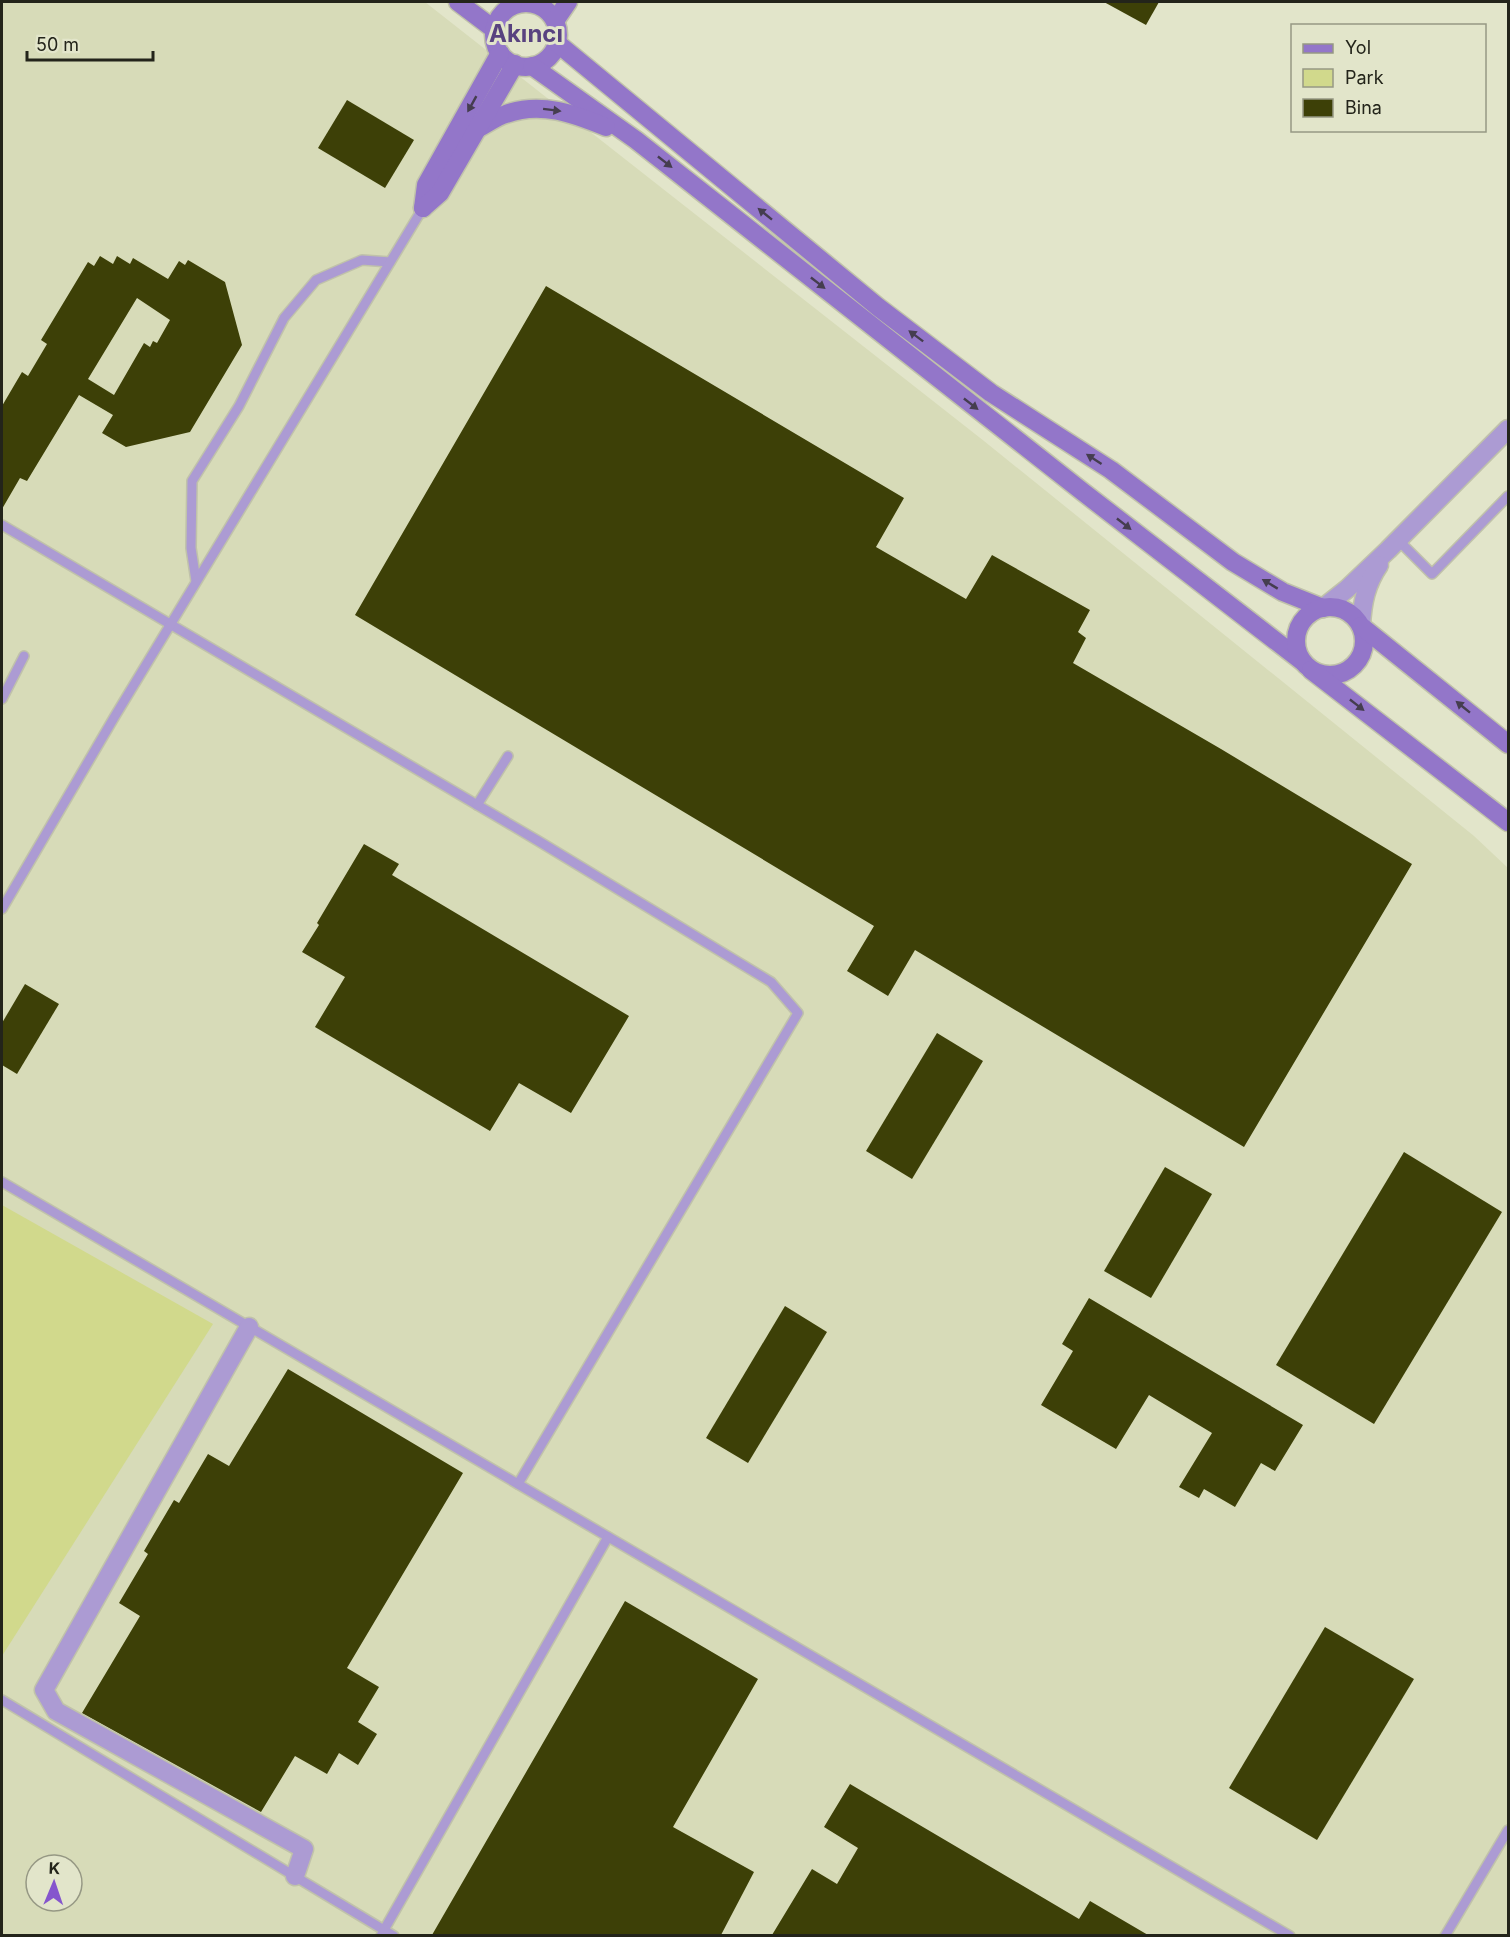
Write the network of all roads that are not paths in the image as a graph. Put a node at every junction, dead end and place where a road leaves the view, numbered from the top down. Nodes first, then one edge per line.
1 (458, 2) edge
2 (568, 2) edge
3 (522, 3) edge
4 (555, 21) junction
5 (495, 30) junction
6 (557, 43) junction
7 (516, 61) junction
8 (477, 129) junction
9 (634, 138) junction
10 (423, 208) junction
11 (390, 262) junction
12 (1509, 429) edge
13 (1509, 496) edge
14 (2, 525) edge
15 (1393, 545) junction
16 (196, 581) junction
17 (1323, 608) junction
18 (170, 624) junction
19 (1361, 626) junction
20 (24, 656) dead end
21 (1307, 666) junction
22 (2, 699) edge
23 (1509, 744) edge
24 (508, 756) dead end
25 (477, 805) junction
26 (1509, 822) edge
27 (2, 886) edge
28 (11, 893) junction
29 (2, 909) edge
30 (2, 1182) edge
31 (249, 1327) junction
32 (518, 1484) junction
33 (608, 1537) junction
34 (2, 1700) edge
35 (1509, 1830) edge
36 (295, 1876) junction
37 (383, 1933) edge
38 (394, 1935) edge
39 (1290, 1935) edge
40 (1445, 1935) edge

1 - 5 main road
2 - 4 main road
3 - 4 main road
3 - 5 main road
4 - 6 main road
5 - 7 main road
6 - 7 main road
17 -> 6 main road
7 - 8 main road
7 - 9 main road
7 -> 10 main road
8 -> 9 main road
8 - 10 main road
9 -> 21 main road
10 - 11 lane
11 - 16 lane
11 - 16 lane
12 - 15 street
13 - 15 lane
14 - 18 lane
15 - 17 street
15 - 19 street
16 - 18 lane
17 - 19 main road
17 - 21 main road
18 - 25 lane
18 - 28 lane
19 - 21 main road
23 -> 19 main road
20 - 22 lane
21 -> 26 main road
24 - 25 lane
25 - 32 lane
27 - 28 lane
28 - 29 lane
30 - 31 lane
31 - 32 lane
31 - 36 street
32 - 33 lane
33 - 37 lane
33 - 39 lane
34 - 36 lane
35 - 40 lane
36 - 37 lane
37 - 38 lane

